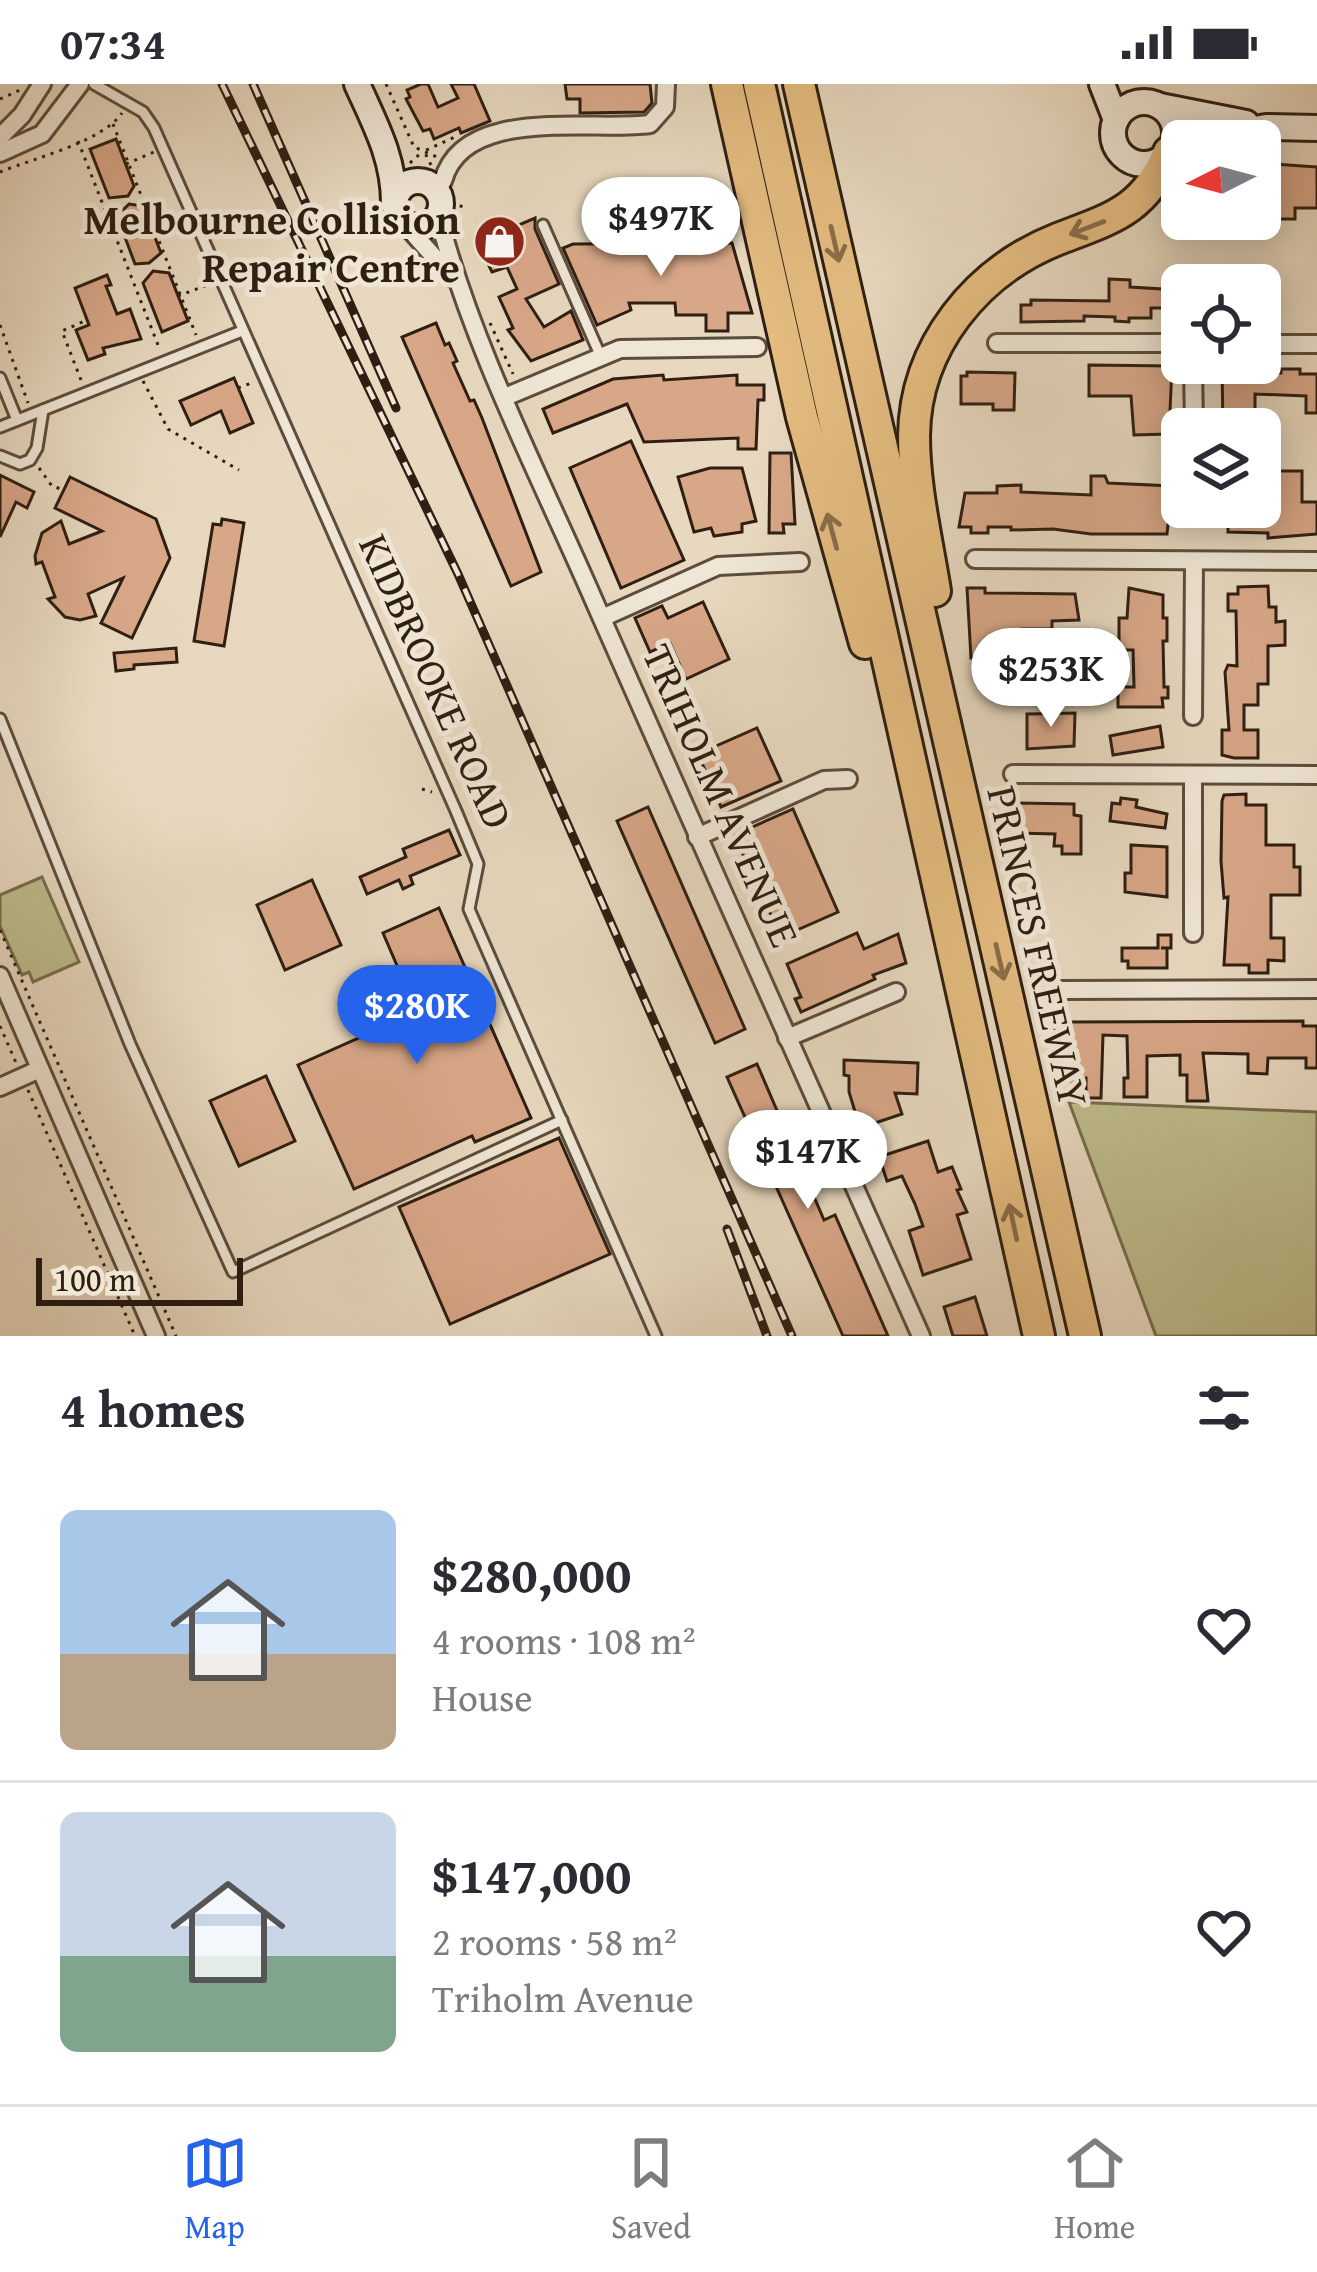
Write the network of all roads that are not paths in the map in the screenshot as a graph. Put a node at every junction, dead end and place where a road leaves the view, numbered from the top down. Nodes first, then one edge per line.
1 (42, 84) edge
2 (357, 84) edge
3 (370, 84) edge
4 (666, 84) edge
5 (727, 84) edge
6 (759, 84) edge
7 (799, 84) edge
8 (1102, 84) edge
9 (82, 85) edge
10 (1154, 98) edge
11 (1116, 119) junction
12 (1239, 120) edge
13 (1281, 127) edge
14 (1317, 128) edge
15 (0, 137) edge
16 (0, 153) edge
17 (1161, 158) edge
18 (435, 167) junction
19 (1161, 172) edge
20 (398, 213) junction
21 (438, 215) junction
22 (544, 225) dead end
23 (458, 284) junction
24 (242, 331) junction
25 (998, 343) dead end
26 (1161, 343) edge
27 (1281, 344) edge
28 (1317, 344) edge
29 (757, 347) dead end
30 (602, 357) junction
31 (0, 378) edge
32 (505, 397) junction
33 (43, 410) junction
34 (17, 420) junction
35 (0, 427) edge
36 (0, 456) edge
37 (975, 559) dead end
38 (1317, 560) edge
39 (1194, 561) junction
40 (800, 562) dead end
41 (602, 618) junction
42 (1193, 716) dead end
43 (0, 719) edge
44 (1013, 774) dead end
45 (1193, 775) junction
46 (1317, 775) edge
47 (848, 778) dead end
48 (697, 837) junction
49 (974, 848) junction
50 (949, 925) junction
51 (1193, 933) dead end
52 (0, 976) edge
53 (1317, 989) edge
54 (1061, 990) dead end
55 (896, 992) dead end
56 (787, 1039) junction
57 (32, 1073) junction
58 (0, 1087) edge
59 (1034, 1113) junction
60 (562, 1120) junction
61 (1036, 1328) edge
62 (156, 1336) edge
63 (656, 1336) edge
64 (921, 1336) edge
65 (1085, 1336) edge
66 (1105, 1336) edge

1 - 15 street
2 - 20 main road
3 - 18 main road
4 - 18 street
50 -> 5 highway
6 - 50 highway, PRINCES FREEWAY
7 -> 49 highway, PRINCES FREEWAY
8 - 11 main road
9 - 16 street
9 - 24 lane, KIDBROOKE ROAD
10 - 11 main road
10 - 12 main road
11 - 17 main road
13 - 14 main road
18 - 20 main road
18 - 21 main road
19 -> 49 highway
20 - 21 main road
20 - 23 street, TRIHOLM AVENUE
21 - 23 street, TRIHOLM AVENUE
22 - 30 lane
23 - 32 street, TRIHOLM AVENUE
24 - 33 lane
24 - 60 lane, KIDBROOKE ROAD
25 - 26 street
27 - 28 street
29 - 30 street
30 - 32 street
31 - 34 lane
32 - 41 street, TRIHOLM AVENUE
33 - 34 lane
33 - 36 lane
34 - 35 lane
37 - 39 street
38 - 39 street
39 - 42 street
40 - 41 street
41 - 48 street, TRIHOLM AVENUE
43 - 60 lane
44 - 45 street
45 - 46 street
45 - 51 street
47 - 48 street
48 - 56 street, TRIHOLM AVENUE
49 -> 59 highway, PRINCES FREEWAY
61 -> 50 highway, PRINCES FREEWAY
52 - 57 street
53 - 54 street
55 - 56 street
56 - 64 street, TRIHOLM AVENUE
57 - 58 street
57 - 62 street
59 - 65 highway, PRINCES FREEWAY
59 - 66 highway
60 - 63 lane, KIDBROOKE ROAD

